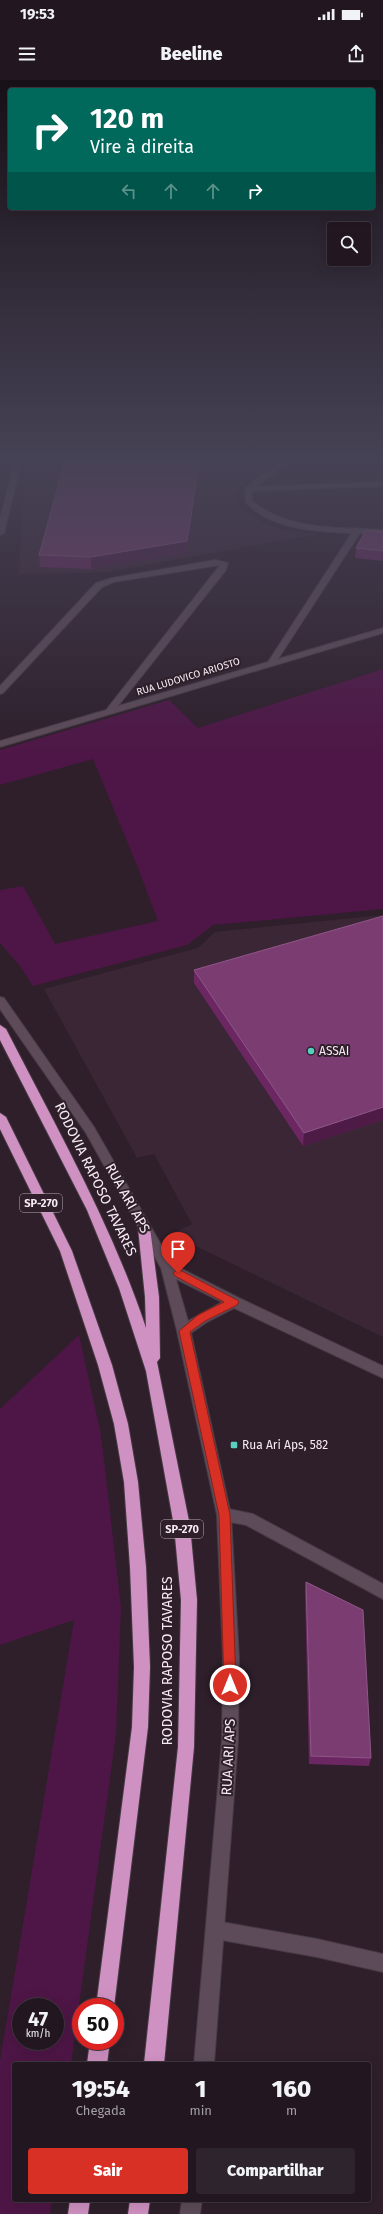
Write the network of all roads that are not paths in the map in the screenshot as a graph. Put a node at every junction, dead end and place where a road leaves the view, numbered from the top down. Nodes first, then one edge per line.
1 (340, 558) edge
2 (383, 630) edge
3 (272, 662) junction
4 (0, 691) edge
5 (109, 712) junction
6 (0, 744) edge
7 (0, 1001) edge
8 (0, 1029) edge
9 (0, 1117) edge
10 (144, 1228) junction
11 (167, 1268) junction
12 (234, 1302) junction
13 (184, 1331) junction
14 (153, 1371) junction
15 (383, 1372) edge
16 (224, 1515) junction
17 (383, 1592) edge
18 (216, 1930) junction
19 (383, 1963) edge
20 (106, 1998) edge
21 (99, 2050) edge
22 (97, 2062) edge
23 (154, 2062) edge
24 (204, 2062) edge
25 (80, 2202) edge
26 (140, 2202) edge
27 (192, 2202) edge
28 (78, 2214) edge
29 (138, 2214) edge
30 (190, 2214) edge

1 - 3 street
2 - 3 street, RUA LUDOVICO ARIOSTO
3 - 5 street, RUA LUDOVICO ARIOSTO
4 - 5 street
5 - 6 street, RUA LUDOVICO ARIOSTO
7 - 10 street, RUA ARI APS
8 - 14 highway, RODOVIA RAPOSO TAVARES / SP-270
9 - 20 highway, RODOVIA RAPOSO TAVARES / SP-270
10 - 11 street, RUA ARI APS
10 - 14 highway
11 - 12 street
11 - 13 street, RUA ARI APS
12 - 13 street
12 - 15 street
13 - 16 street, RUA ARI APS
14 - 23 highway, RODOVIA RAPOSO TAVARES / SP-270
16 - 17 street
16 - 18 street, RUA ARI APS
18 - 19 street
18 - 24 street, RUA ARI APS
21 - 22 highway
25 - 28 highway
26 - 29 highway
27 - 30 street

